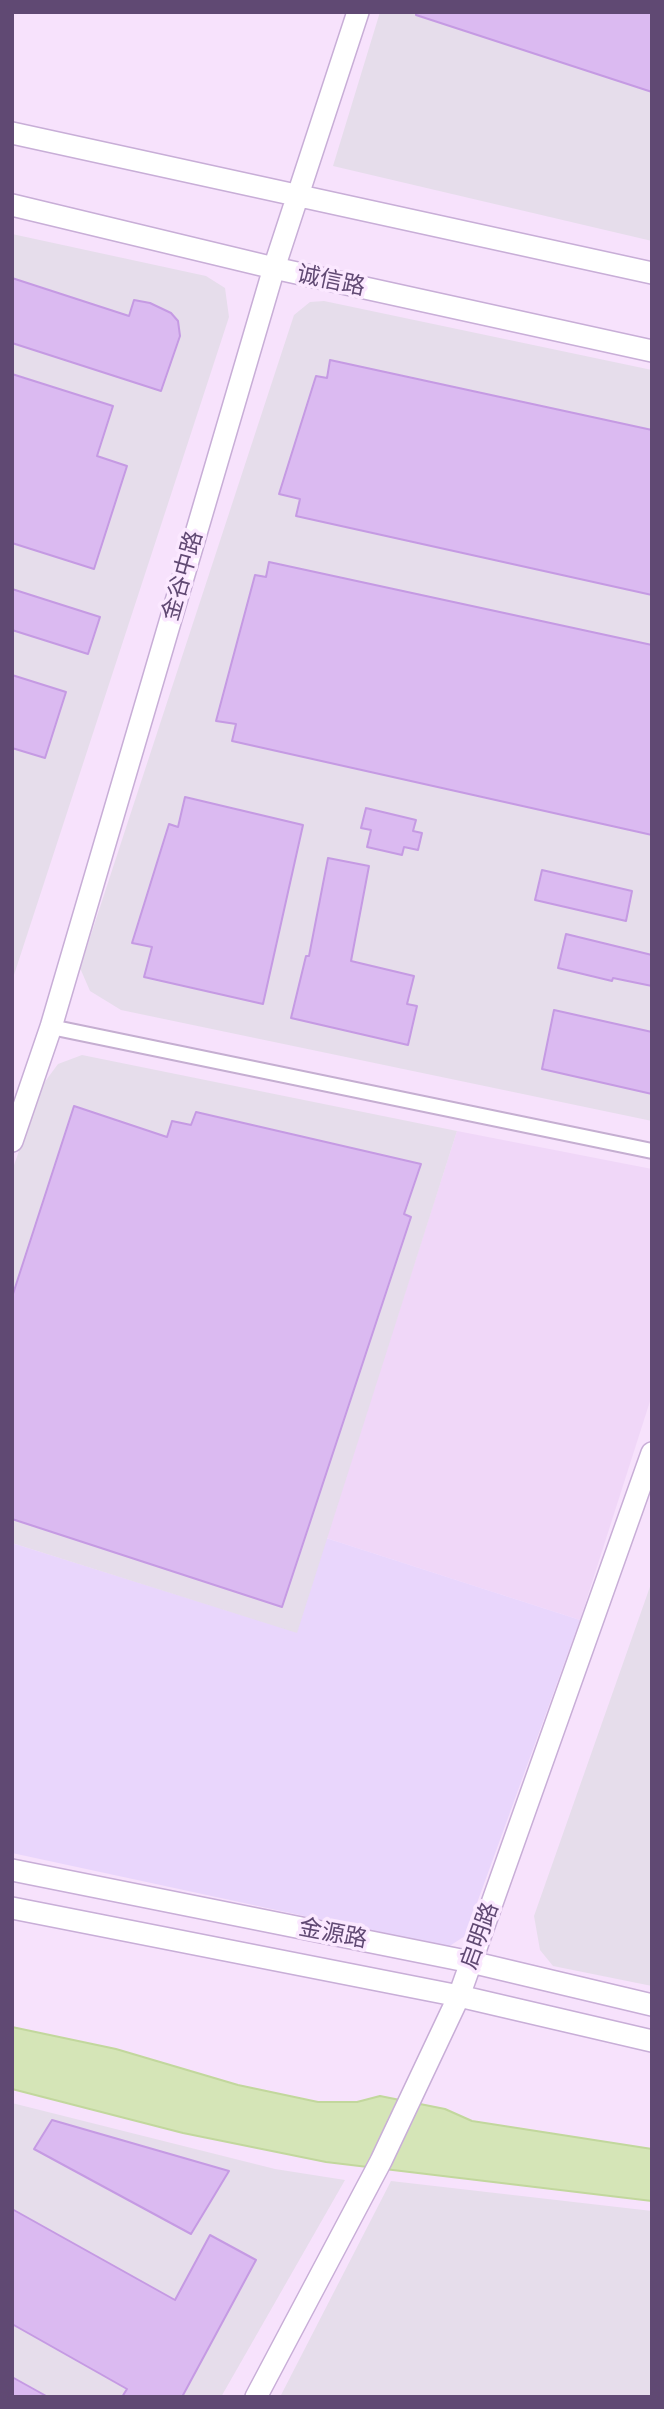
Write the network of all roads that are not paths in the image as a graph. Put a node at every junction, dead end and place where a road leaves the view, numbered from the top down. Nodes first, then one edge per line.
1 (358, 12) edge
2 (12, 133) edge
3 (298, 196) junction
4 (12, 205) edge
5 (274, 268) junction
6 (652, 273) edge
7 (652, 351) edge
8 (51, 1027) junction
9 (12, 1141) edge
10 (652, 1151) edge
11 (652, 1453) edge
12 (12, 1870) edge
13 (12, 1908) edge
14 (471, 1962) junction
15 (459, 1996) junction
16 (652, 2006) edge
17 (652, 2041) edge
18 (256, 2397) edge

1 - 3 street, 金谷中路
2 - 3 street
3 - 5 street, 金谷中路
3 - 6 street
4 - 5 street, 诚信路
5 - 7 street, 诚信路
5 - 8 street, 金谷中路
8 - 9 street, 金谷中路
8 - 10 street
11 - 14 street, 启明路
12 - 14 street, 金源路
13 - 15 street, 金源路
14 - 15 street, 启明路
14 - 16 street, 金源路
15 - 17 street, 金源路
15 - 18 street, 启明路

